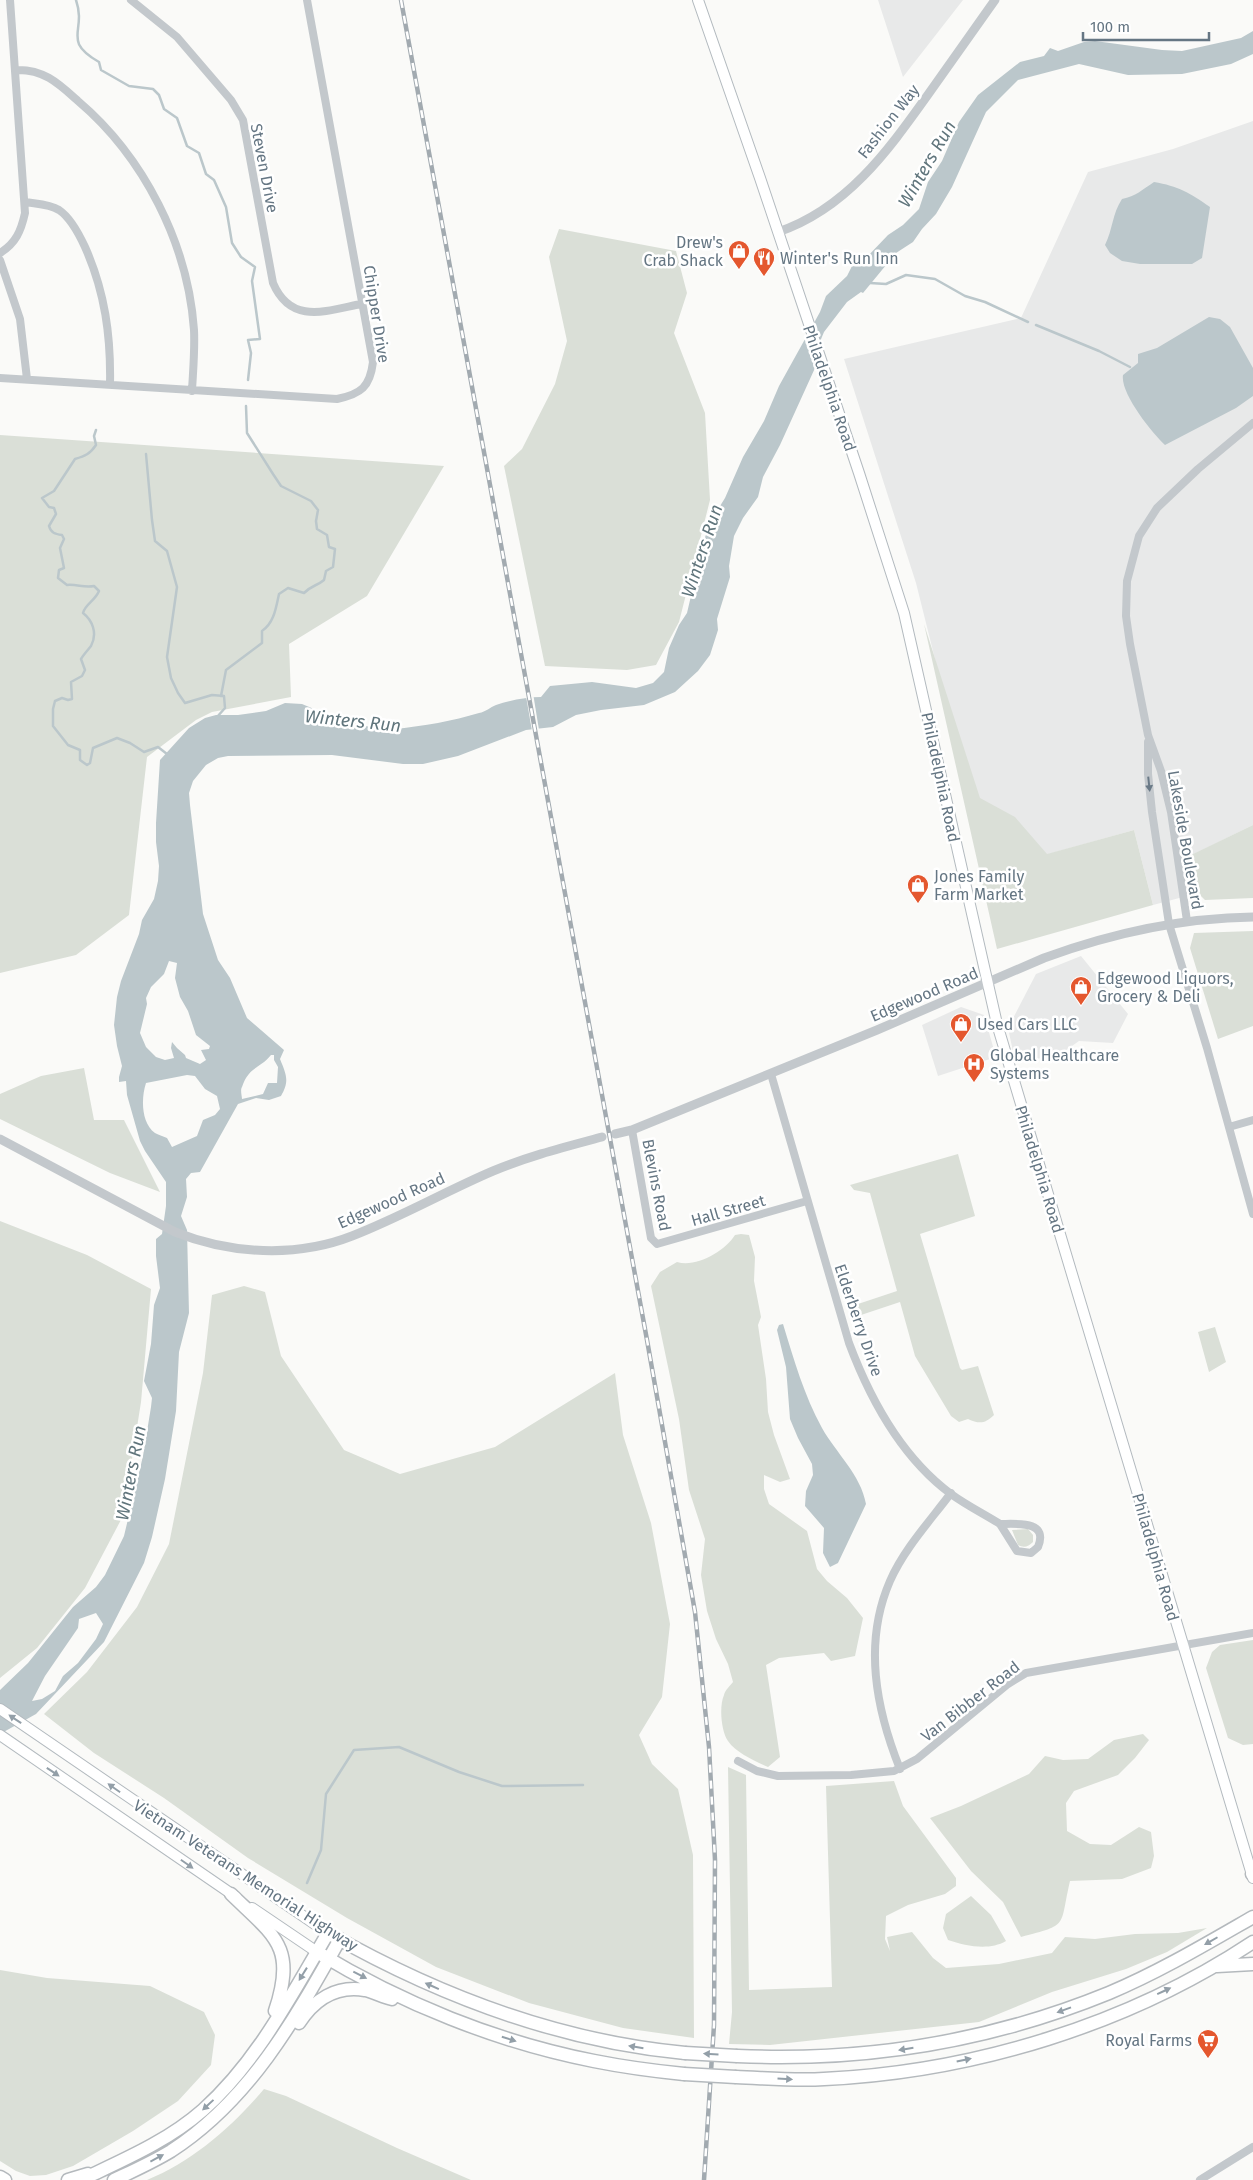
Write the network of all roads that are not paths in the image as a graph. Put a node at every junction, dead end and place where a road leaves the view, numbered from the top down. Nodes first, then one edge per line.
1 (10, 0) edge
2 (131, 0) edge
3 (307, 0) edge
4 (698, 0) edge
5 (995, 0) edge
6 (16, 70) junction
7 (25, 202) junction
8 (778, 232) junction
9 (0, 253) edge
10 (0, 260) edge
11 (362, 304) junction
12 (0, 378) edge
13 (27, 379) junction
14 (110, 385) junction
15 (192, 391) junction
16 (1253, 422) edge
17 (1148, 735) junction
18 (1253, 917) edge
19 (1187, 921) junction
20 (1170, 924) junction
21 (986, 983) junction
22 (771, 1074) junction
23 (1253, 1120) edge
24 (1229, 1127) junction
25 (632, 1130) junction
26 (615, 1134) dead end
27 (602, 1137) dead end
28 (0, 1139) edge
29 (807, 1201) junction
30 (1253, 1214) edge
31 (657, 1244) joint
32 (951, 1494) junction
33 (1000, 1524) junction
34 (1253, 1633) edge
35 (1182, 1646) junction
36 (0, 1709) edge
37 (0, 1735) edge
38 (738, 1761) dead end
39 (900, 1769) junction
40 (1252, 1876) edge
41 (231, 1894) junction
42 (1253, 1917) edge
43 (328, 1933) junction
44 (340, 1940) junction
45 (1253, 1942) edge
46 (317, 1952) junction
47 (329, 1959) junction
48 (1253, 1964) edge
49 (1212, 1967) junction
50 (428, 2008) junction
51 (268, 2031) junction
52 (261, 2067) junction
53 (1253, 2147) edge
54 (118, 2162) junction
55 (0, 2176) edge
56 (5, 2180) edge
57 (68, 2180) edge
58 (81, 2180) edge
59 (114, 2180) edge
60 (1200, 2180) edge

1 - 6 street
2 - 11 street, Steven Drive
3 - 11 street, Chipper Drive
4 - 8 main road, Philadelphia Road
5 - 8 street, Fashion Way
6 - 7 street
6 - 15 street
7 - 9 street
7 - 14 street
8 - 21 main road, Philadelphia Road
10 - 13 street
11 - 15 street, Chipper Drive
12 - 13 street, Chipper Drive
13 - 14 street, Chipper Drive
14 - 15 street, Chipper Drive
16 - 17 street, Lakeside Boulevard
17 - 19 street, Lakeside Boulevard
17 -> 20 street, Lakeside Boulevard
18 - 19 street, Edgewood Road
19 - 20 street, Edgewood Road
20 - 21 street, Edgewood Road
20 - 24 street, Lakeside Boulevard
21 - 22 street, Edgewood Road
21 - 35 main road, Philadelphia Road
22 - 25 street, Edgewood Road
22 - 29 street, Elderberry Drive
23 - 24 street
24 - 30 street, Lakeside Boulevard
25 - 26 street, Edgewood Road
25 - 31 street, Blevins Road
27 - 28 street, Edgewood Road
29 - 31 street, Hall Street
29 - 32 street, Elderberry Drive
32 - 33 street, Elderberry Drive
32 - 39 street
33 - 33 street, Elderberry Drive
34 - 35 street, Van Bibber Road
35 - 39 street, Van Bibber Road
35 - 40 main road, Philadelphia Road
43 -> 36 main road, Vietnam Veterans Memorial Highway
37 -> 41 main road, Vietnam Veterans Memorial Highway
38 - 39 street, Van Bibber Road
41 - 46 main road, Vietnam Veterans Memorial Highway
41 - 51 highway
42 -> 44 highway, Vietnam Veterans Memorial Highway, bridge
43 - 44 highway, Vietnam Veterans Memorial Highway
43 - 46 highway
44 - 47 highway
45 - 49 highway, Vietnam Veterans Memorial Highway
46 - 47 highway, Vietnam Veterans Memorial Highway
46 -> 51 highway
47 -> 50 highway, Vietnam Veterans Memorial Highway
47 - 52 highway
48 - 49 highway
50 -> 49 highway, Vietnam Veterans Memorial Highway, bridge
50 - 52 highway
51 -> 54 highway
59 -> 52 highway
53 - 60 street
54 - 57 highway
54 - 58 highway
55 - 56 highway

